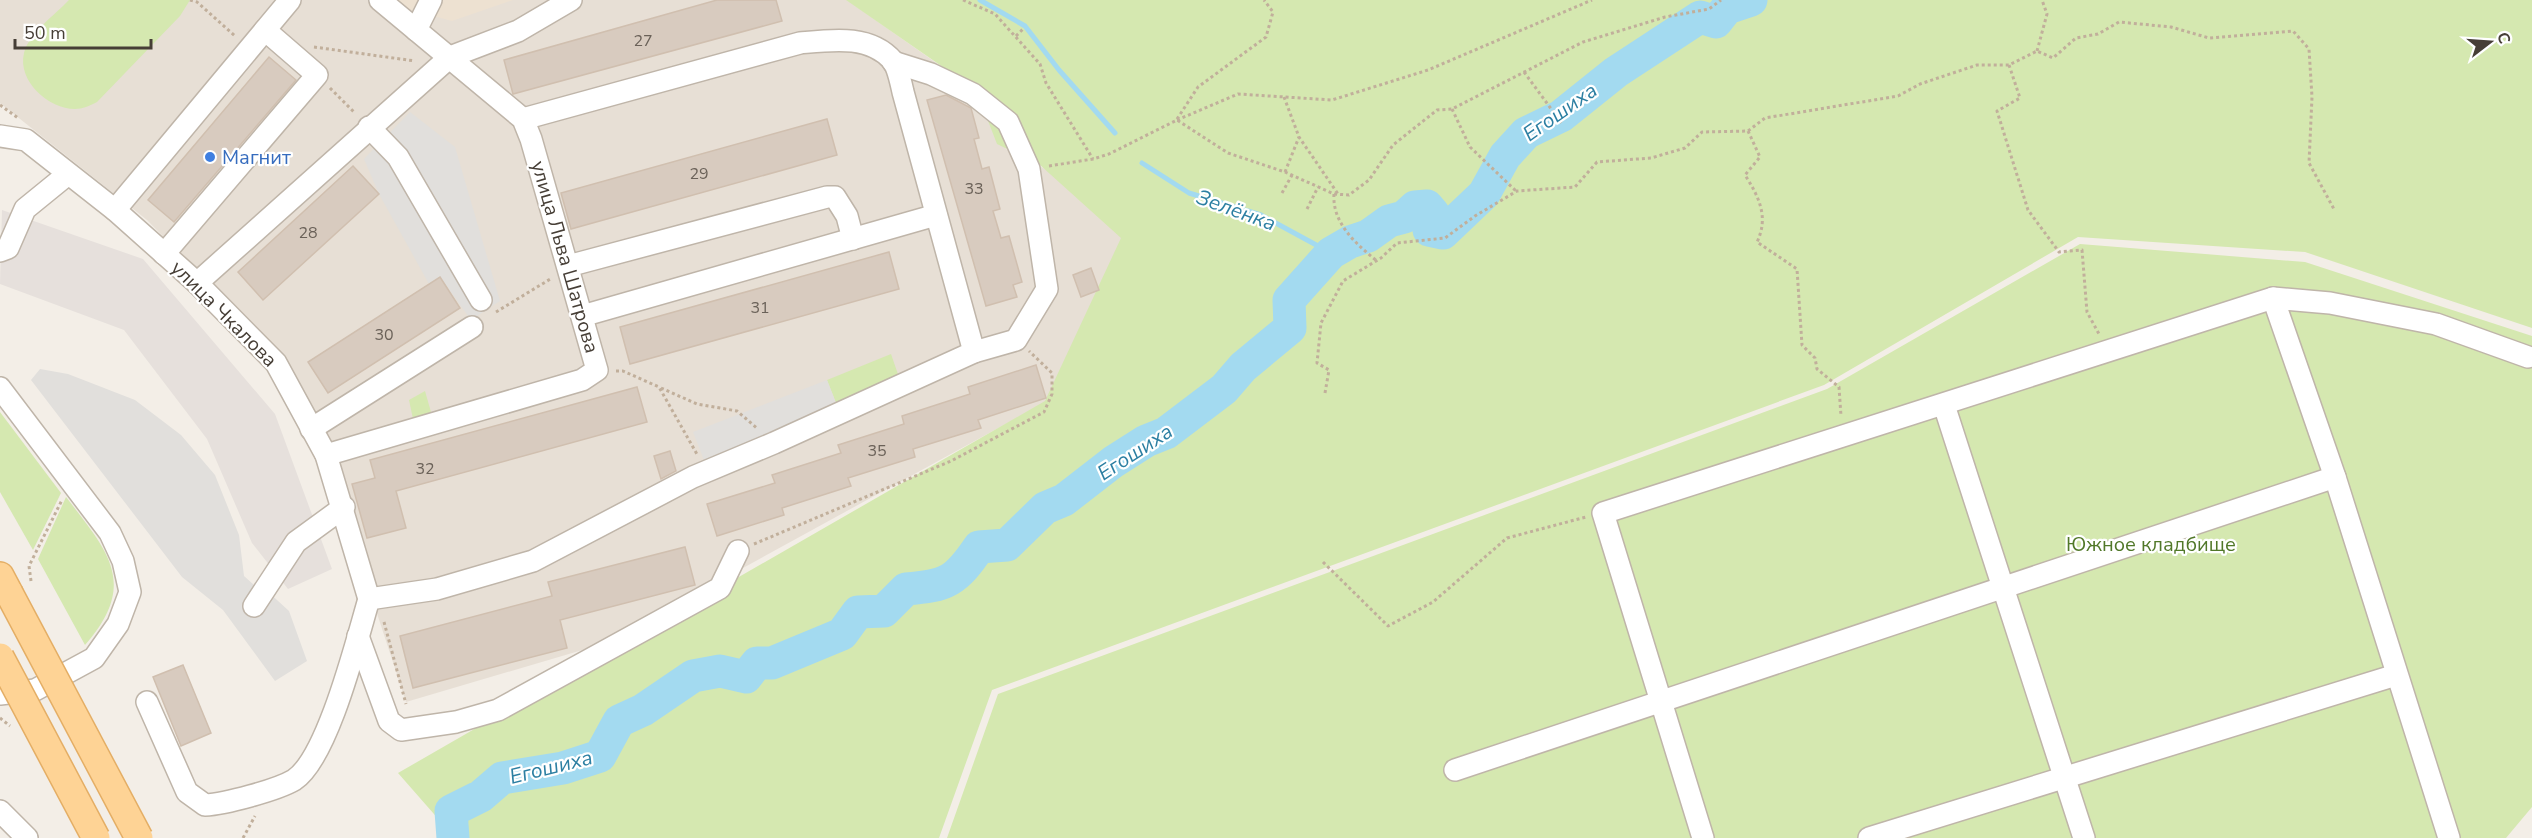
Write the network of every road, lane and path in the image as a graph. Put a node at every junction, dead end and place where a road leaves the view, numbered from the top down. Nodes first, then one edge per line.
1 (190, 0) edge
2 (290, 0) edge
3 (380, 0) edge
4 (431, 0) edge
5 (571, 0) edge
6 (963, 0) edge
7 (1264, 0) edge
8 (1592, 0) edge
9 (1721, 0) edge
10 (2042, 0) edge
11 (1024, 28) dead end
12 (265, 30) junction
13 (416, 30) junction
14 (1016, 36) junction
15 (314, 47) dead end
16 (250, 49) junction
17 (2037, 51) junction
18 (445, 61) junction
19 (893, 62) junction
20 (2009, 65) junction
21 (1524, 72) junction
22 (317, 75) junction
23 (1284, 97) junction
24 (1452, 109) junction
25 (523, 119) junction
26 (0, 120) edge
27 (1177, 120) junction
28 (1563, 125) dead end
29 (369, 127) junction
30 (1748, 130) junction
31 (0, 136) edge
32 (1299, 137) junction
33 (26, 140) junction
34 (1092, 159) junction
35 (1039, 167) dead end
36 (1285, 172) junction
37 (68, 174) junction
38 (1292, 175) junction
39 (1318, 187) junction
40 (1517, 191) junction
41 (1282, 193) dead end
42 (1336, 194) junction
43 (1307, 209) dead end
44 (115, 210) junction
45 (2335, 212) dead end
46 (936, 215) junction
47 (853, 239) junction
48 (0, 251) edge
49 (164, 254) junction
50 (1377, 261) junction
51 (569, 268) junction
52 (197, 284) junction
53 (2273, 298) junction
54 (481, 300) dead end
55 (582, 316) junction
56 (472, 327) joint
57 (1016, 340) junction
58 (2109, 351) junction
59 (974, 352) junction
60 (2528, 357) dead end
61 (597, 370) junction
62 (659, 387) junction
63 (0, 388) edge
64 (1325, 393) dead end
65 (1944, 405) junction
66 (311, 429) junction
67 (687, 435) dead end
68 (1843, 437) junction
69 (774, 443) junction
70 (326, 455) junction
71 (2335, 477) junction
72 (66, 490) dead end
73 (344, 507) junction
74 (1603, 513) junction
75 (738, 551) joint
76 (1323, 562) dead end
77 (14, 584) edge
78 (2003, 586) junction
79 (369, 598) junction
80 (254, 606) dead end
81 (387, 632) dead end
82 (358, 636) junction
83 (0, 657) edge
84 (2396, 675) junction
85 (0, 694) edge
86 (147, 702) dead end
87 (1661, 702) junction
88 (406, 704) dead end
89 (1455, 770) dead end
90 (2064, 777) junction
91 (0, 811) edge
92 (27, 838) edge
93 (96, 838) edge
94 (139, 838) edge
95 (1703, 838) edge
96 (1869, 838) edge
97 (2084, 838) edge
98 (2449, 838) edge

1 - 16 path
2 - 12 street
3 - 13 street, улица Льва Шатрова
4 - 13 street
5 - 18 street
6 - 14 path
7 - 27 path
8 - 23 path
9 - 21 path
10 - 17 path
11 - 14 path
12 - 16 street
12 - 22 street
13 - 18 street, улица Льва Шатрова
14 - 34 path
15 - 18 path
16 - 44 street
17 - 20 path
17 - 45 path
18 - 25 street, улица Льва Шатрова
18 - 29 street
19 - 25 street
19 - 46 street
19 - 57 street
20 - 30 path
20 - 58 path
21 - 24 path
21 - 28 path
22 - 29 path
22 - 49 street
23 - 27 path
23 - 32 path
24 - 40 path
24 - 42 path
25 - 51 street, улица Льва Шатрова
26 - 33 street, улица Чкалова
27 - 34 path
27 - 36 path
29 - 52 street
29 - 54 street
30 - 40 path
30 - 68 path
31 - 33 street
32 - 36 path
32 - 42 path
33 - 37 street, улица Чкалова
34 - 35 path
36 - 38 path
37 - 44 street, улица Чкалова
37 - 48 street
38 - 39 path
38 - 41 path
39 - 42 path
39 - 43 path
40 - 50 path
42 - 50 path
44 - 49 street, улица Чкалова
46 - 47 street
46 - 59 street
47 - 51 street
47 - 55 street
49 - 52 street, улица Чкалова
50 - 64 path
51 - 55 street, улица Льва Шатрова
51 - 56 path
52 - 66 street, улица Чкалова
53 - 58 street
53 - 60 street
53 - 71 street
55 - 61 street, улица Льва Шатрова
56 - 66 street
57 - 59 street
57 - 75 path
58 - 65 street
59 - 69 street
61 - 62 path
61 - 70 street, улица Льва Шатрова
62 - 67 path
62 - 69 path
63 - 85 street
65 - 68 street
65 - 78 street
66 - 70 street, улица Чкалова
68 - 74 street
69 - 79 street
70 - 73 street, улица Чкалова
71 - 78 street
71 - 84 street
72 - 77 path
73 - 79 street, улица Чкалова
73 - 80 street
74 - 76 path
74 - 87 street
75 - 82 street
77 - 94 main road, bridge
78 - 87 street
78 - 90 street
79 - 82 street
81 - 88 path
82 - 86 street
83 - 93 main road, bridge
84 - 90 street
84 - 98 street
87 - 89 street
87 - 95 street
90 - 96 street
90 - 97 street
91 - 92 street

